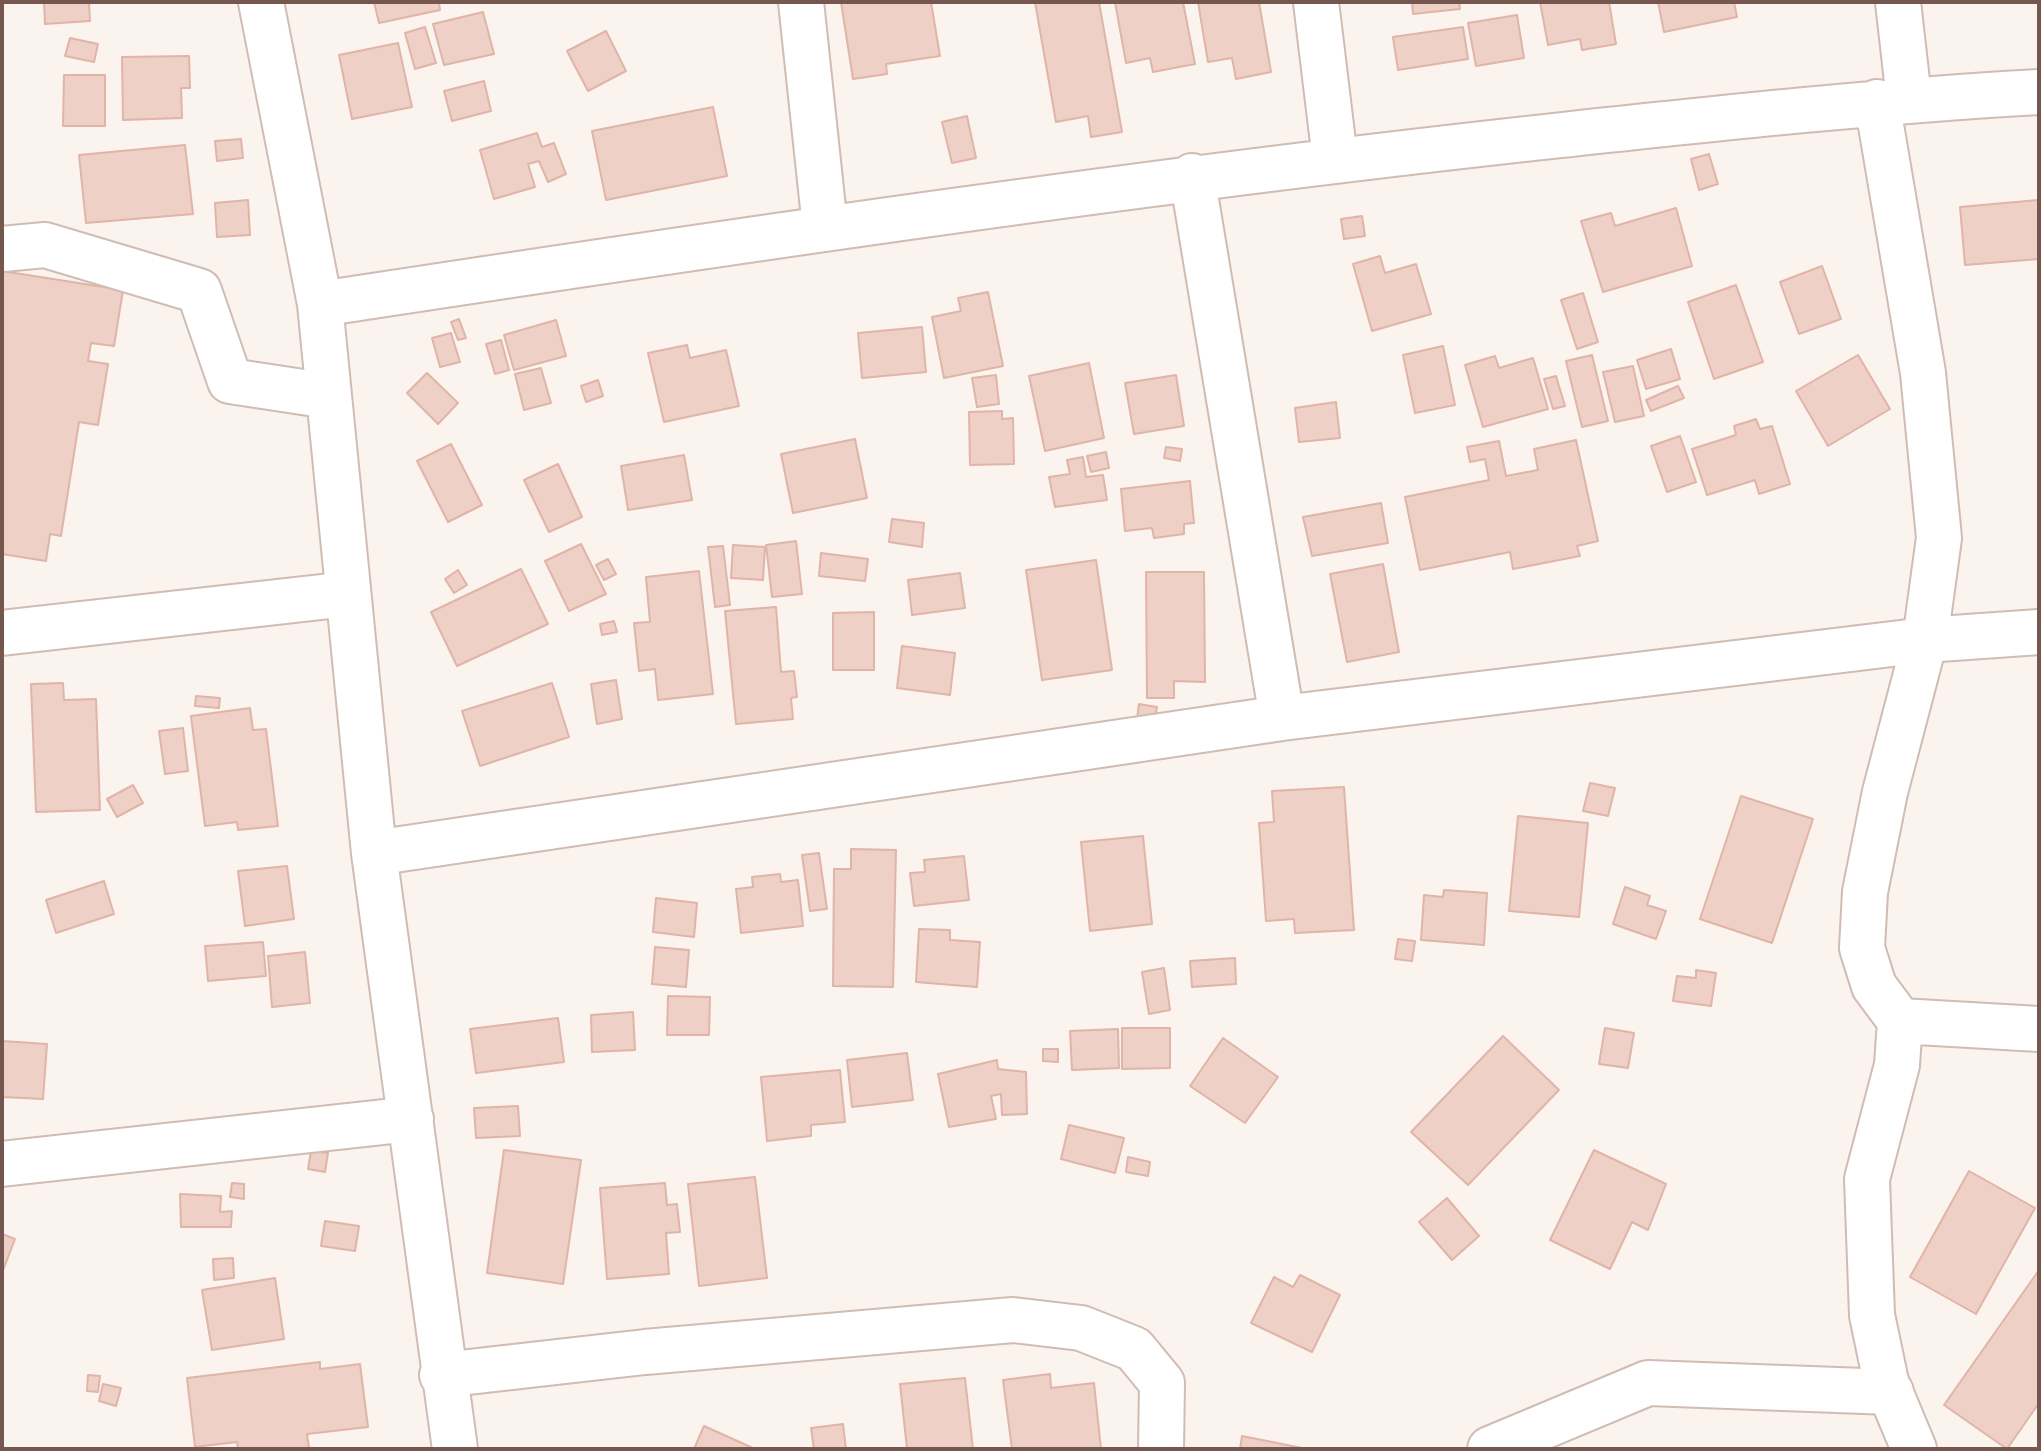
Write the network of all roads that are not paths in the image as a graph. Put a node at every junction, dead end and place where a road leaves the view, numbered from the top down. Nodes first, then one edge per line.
1 (261, 2) edge
2 (801, 2) edge
3 (1316, 2) edge
4 (1898, 2) edge
5 (2039, 92) edge
6 (1893, 100) junction
7 (1335, 159) junction
8 (1192, 176) junction
9 (825, 227) junction
10 (2, 249) edge
11 (320, 304) junction
12 (329, 396) junction
13 (348, 594) junction
14 (2039, 632) edge
15 (2, 633) edge
16 (1925, 640) junction
17 (1282, 718) junction
18 (374, 853) junction
19 (1900, 1021) junction
20 (2039, 1029) edge
21 (411, 1119) junction
22 (2, 1164) edge
23 (442, 1375) junction
24 (1891, 1392) junction
25 (455, 1449) edge
26 (1161, 1449) edge
27 (1490, 1449) edge
28 (1914, 1449) edge

1 - 11 street
2 - 9 street
3 - 7 street
4 - 6 street
5 - 6 street
6 - 7 street
6 - 16 street
7 - 8 street
8 - 9 street
8 - 17 street
9 - 11 street
10 - 12 street
11 - 12 street
12 - 13 street
13 - 15 street
13 - 18 street
14 - 16 street
16 - 17 street
16 - 19 street
17 - 18 street
18 - 21 street
19 - 20 street
19 - 24 street
21 - 22 street
21 - 23 street
23 - 25 street
23 - 26 street
24 - 27 street
24 - 28 street

